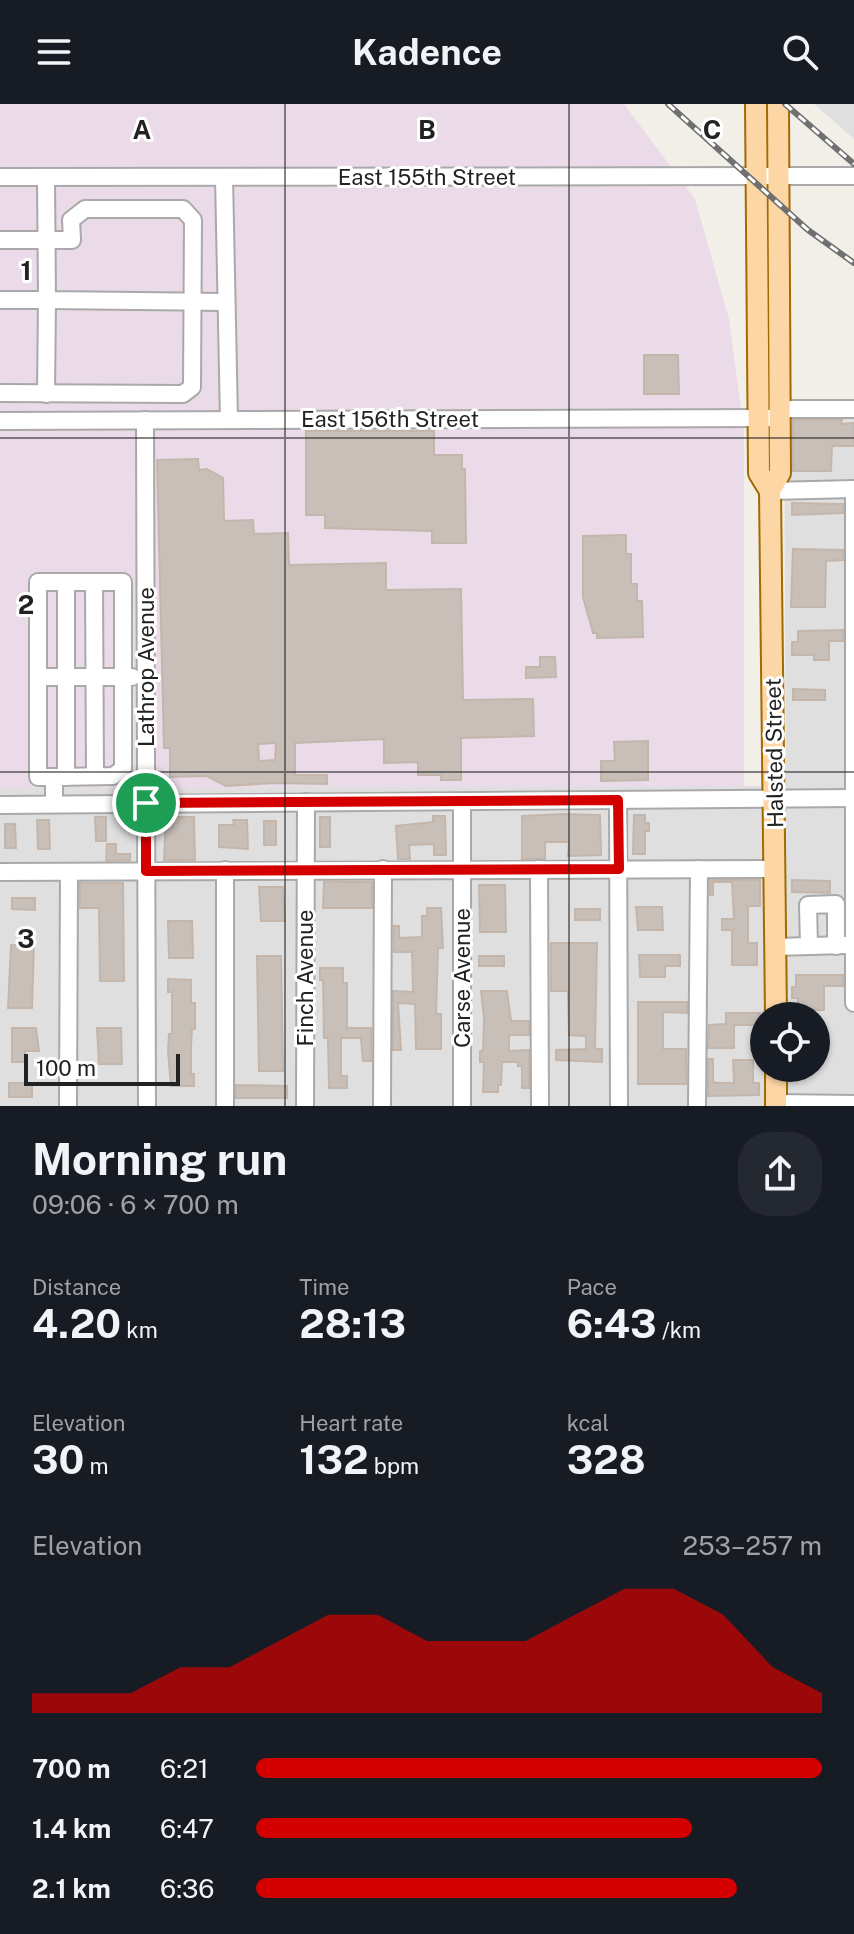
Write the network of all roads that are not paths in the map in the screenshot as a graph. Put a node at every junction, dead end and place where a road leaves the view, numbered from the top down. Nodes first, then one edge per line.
1 (756, 104) edge
2 (778, 104) edge
3 (757, 176) junction
4 (779, 176) junction
5 (854, 176) edge
6 (0, 177) edge
7 (46, 177) junction
8 (224, 177) junction
9 (0, 240) edge
10 (47, 241) junction
11 (0, 300) edge
12 (47, 300) junction
13 (191, 301) junction
14 (226, 302) junction
15 (0, 393) edge
16 (46, 394) junction
17 (854, 409) edge
18 (772, 415) junction
19 (145, 420) junction
20 (229, 420) junction
21 (0, 421) edge
22 (854, 489) edge
23 (770, 491) junction
24 (66, 582) junction
25 (94, 582) junction
26 (38, 677) junction
27 (66, 677) junction
28 (123, 677) junction
29 (146, 677) junction
30 (94, 678) junction
31 (95, 776) junction
32 (60, 777) junction
33 (774, 798) junction
34 (854, 798) edge
35 (618, 800) junction
36 (306, 802) junction
37 (462, 802) junction
38 (146, 803) junction
39 (54, 804) junction
40 (0, 805) edge
41 (306, 869) junction
42 (383, 869) junction
43 (463, 869) junction
44 (539, 869) junction
45 (619, 869) junction
46 (699, 869) junction
47 (775, 869) junction
48 (225, 870) junction
49 (146, 871) junction
50 (0, 872) edge
51 (69, 872) junction
52 (854, 945) edge
53 (809, 946) junction
54 (836, 946) junction
55 (775, 947) junction
56 (776, 1002) edge
57 (854, 1003) edge
58 (776, 1082) edge
59 (776, 1104) edge
60 (854, 1104) edge
61 (68, 1106) edge
62 (147, 1106) edge
63 (225, 1106) edge
64 (305, 1106) edge
65 (382, 1106) edge
66 (462, 1106) edge
67 (540, 1106) edge
68 (619, 1106) edge
69 (697, 1106) edge

1 - 3 main road, Halsted Street
2 - 4 main road, Halsted Street
3 - 4 street, East 155th Street
3 - 8 street, East 155th Street
3 - 18 main road, Halsted Street
4 - 5 street, East 155th Street
4 - 18 main road, Halsted Street
6 - 7 street, East 155th Street
7 - 8 street, East 155th Street
7 - 10 street
8 - 14 street
9 - 10 street
10 - 12 street
10 - 13 street
11 - 12 street
12 - 13 street
12 - 16 street
13 - 14 street
13 - 16 street
14 - 20 street
15 - 16 street
17 - 18 street, East 156th Street
18 - 20 street, East 156th Street
18 - 23 main road, Halsted Street
19 - 20 street, East 156th Street
19 - 21 street, East 156th Street
19 - 29 street, Lathrop Avenue
22 - 23 street
22 - 34 street
23 - 33 main road, Halsted Street
24 - 25 street
24 - 26 street
24 - 27 street
25 - 28 street
25 - 30 street
26 - 27 street
26 - 32 street
27 - 30 street
27 - 32 street
28 - 29 street
28 - 30 street
28 - 31 street
29 - 38 street, Lathrop Avenue
30 - 31 street
31 - 32 street
32 - 39 street
33 - 34 street
33 - 35 street
33 - 47 main road, Halsted Street
34 - 52 street
35 - 37 street
35 - 45 street
36 - 37 street
36 - 38 street
36 - 41 street, Finch Avenue
37 - 43 street, Carse Avenue
38 - 39 street
38 - 49 street, Lathrop Avenue
39 - 40 street
41 - 42 street
41 - 48 street
41 - 64 street, Finch Avenue
42 - 43 street
42 - 65 street
43 - 44 street
43 - 66 street, Carse Avenue
44 - 45 street
44 - 67 street
45 - 46 street
45 - 68 street
46 - 47 street
46 - 69 street
47 - 55 main road, Halsted Street
48 - 49 street
48 - 63 street
49 - 51 street
49 - 62 street, Lathrop Avenue
50 - 51 street
51 - 61 street
52 - 54 street
52 - 57 street
53 - 54 street
53 - 54 street
53 - 55 street
55 - 56 main road, Halsted Street
58 - 59 main road
59 - 60 street

